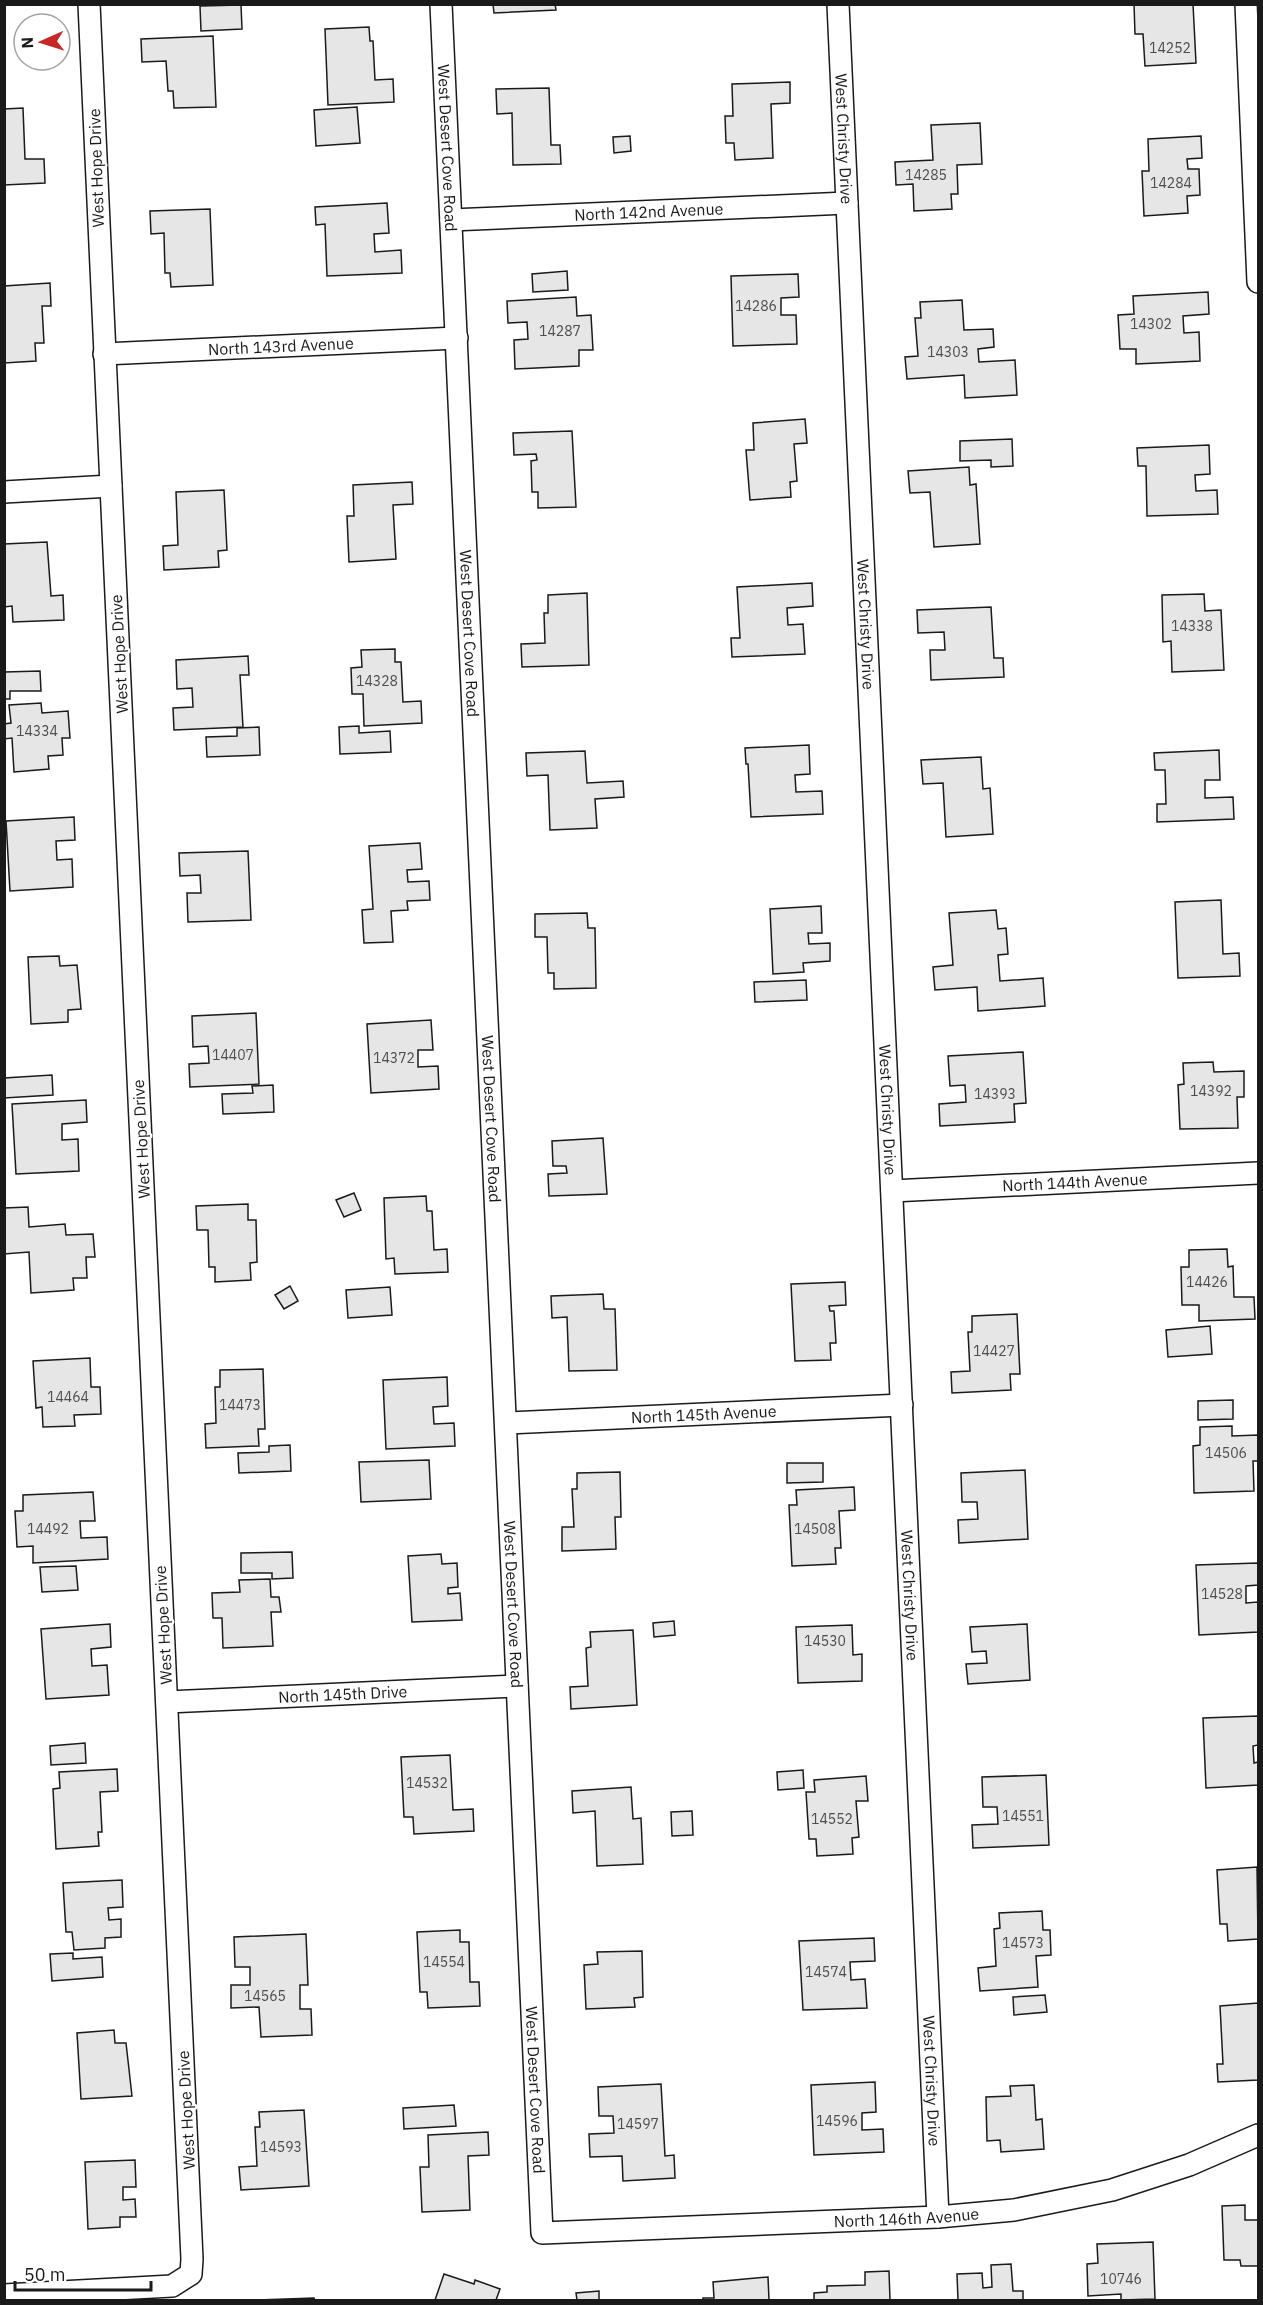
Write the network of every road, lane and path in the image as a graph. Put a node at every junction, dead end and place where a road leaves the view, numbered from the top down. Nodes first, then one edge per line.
1 (89, 4) edge
2 (441, 4) edge
3 (838, 4) edge
4 (1246, 4) edge
5 (847, 203) junction
6 (451, 220) junction
7 (1258, 282) edge
8 (456, 338) junction
9 (104, 354) junction
10 (111, 486) junction
11 (4, 492) edge
12 (1258, 1173) edge
13 (892, 1191) junction
14 (902, 1405) junction
15 (506, 1423) junction
16 (517, 1686) junction
17 (167, 1702) junction
18 (1258, 2134) edge
19 (938, 2217) junction
20 (542, 2233) joint
21 (4, 2295) edge

1 - 9 street, West Hope Drive
2 - 6 street, West Desert Cove Road
3 - 5 street, West Christy Drive
4 - 7 street
5 - 6 street, North 142nd Avenue
5 - 13 street, West Christy Drive
6 - 8 street, West Desert Cove Road
8 - 9 street, North 143rd Avenue
8 - 15 street, West Desert Cove Road
9 - 10 street, West Hope Drive
10 - 11 street
10 - 17 street, West Hope Drive
12 - 13 street, North 144th Avenue
13 - 14 street, West Christy Drive
14 - 15 street, North 145th Avenue
14 - 19 street, West Christy Drive
15 - 16 street, West Desert Cove Road
16 - 17 street, North 145th Drive
16 - 20 street, West Desert Cove Road
17 - 21 street, West Hope Drive
18 - 19 street, North 146th Avenue
19 - 20 street, North 146th Avenue

